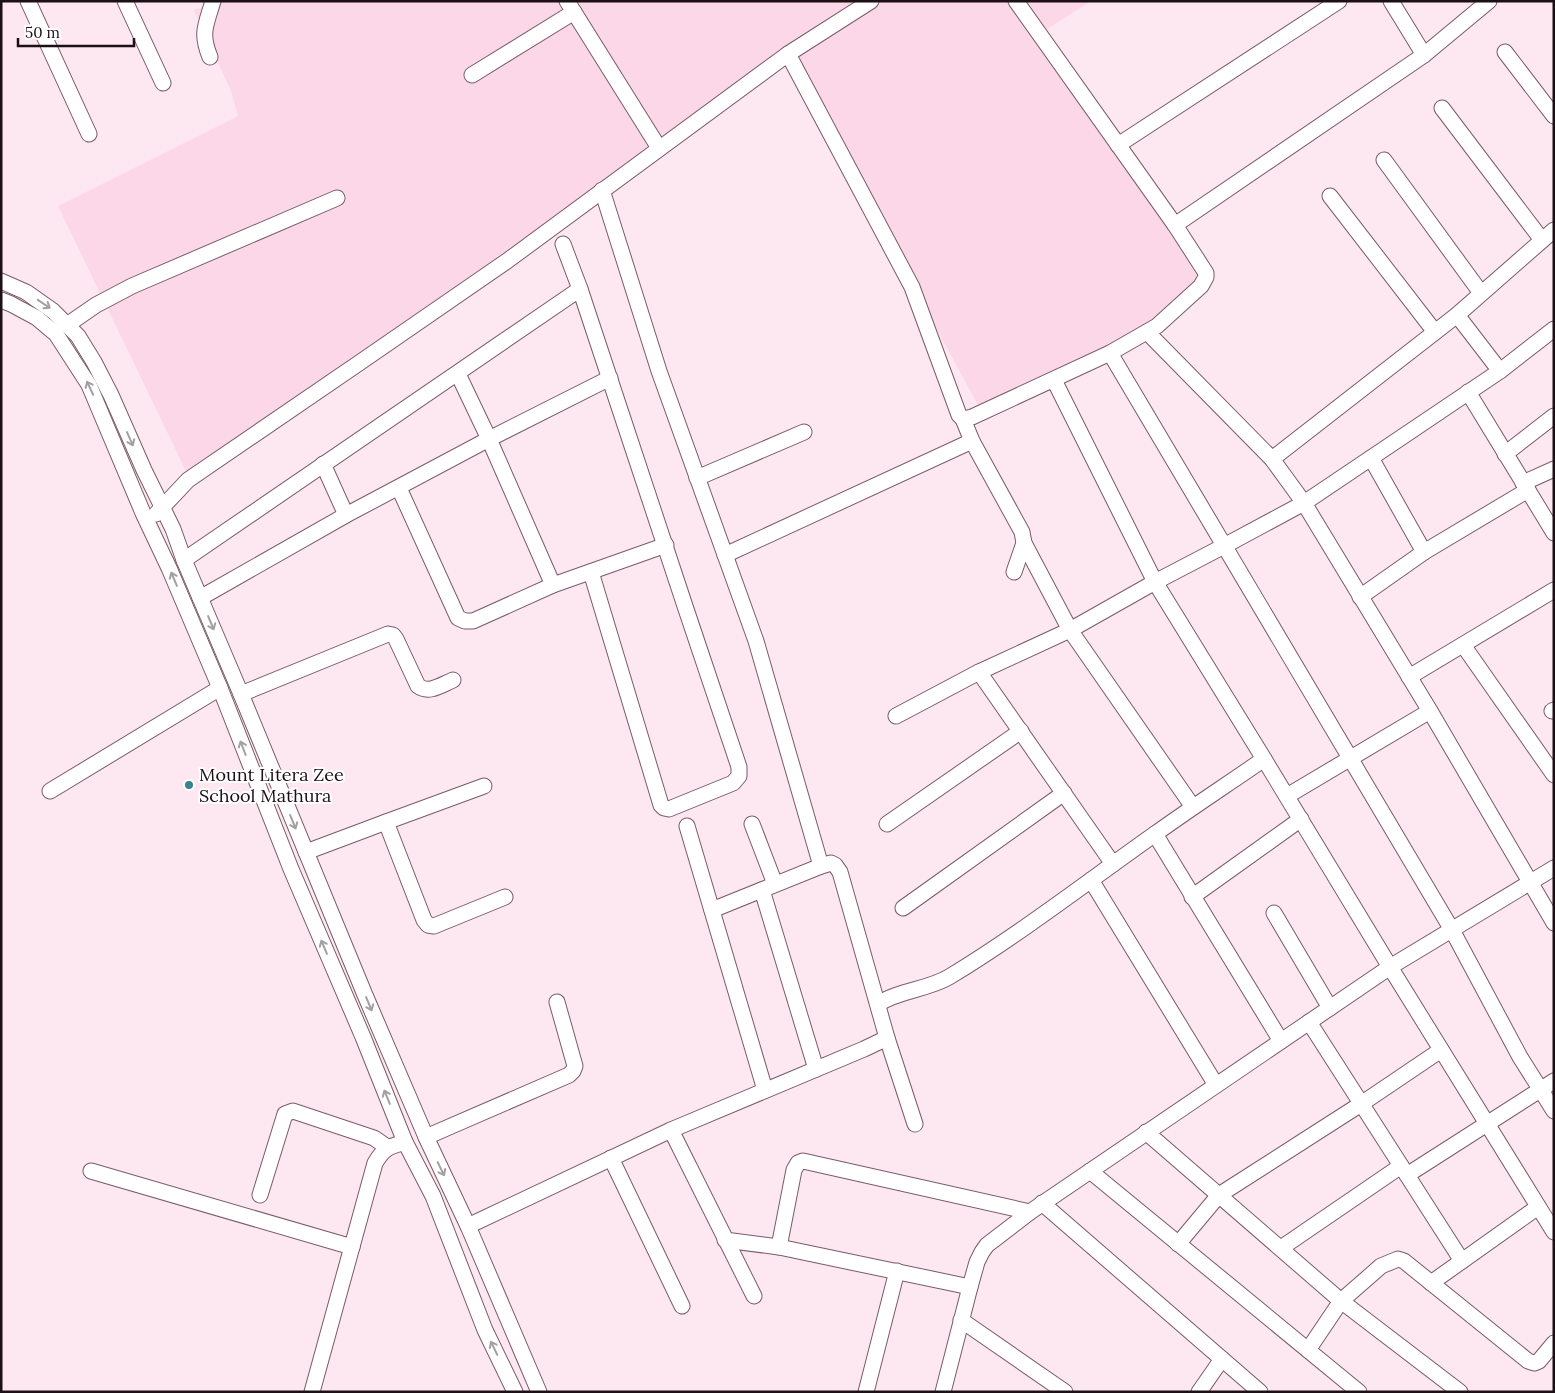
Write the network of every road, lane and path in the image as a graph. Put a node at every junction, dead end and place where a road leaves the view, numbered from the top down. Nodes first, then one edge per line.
1 (28, 1) edge
2 (125, 1) edge
3 (213, 1) edge
4 (871, 1) edge
5 (1016, 1) edge
6 (1339, 1) edge
7 (1391, 1) edge
8 (1489, 1) edge
9 (570, 7) edge
10 (1505, 52) dead end
11 (788, 54) junction
12 (1424, 55) junction
13 (210, 57) dead end
14 (472, 75) dead end
15 (163, 83) dead end
16 (1442, 108) dead end
17 (1554, 116) edge
18 (89, 134) dead end
19 (1118, 145) junction
20 (659, 148) junction
21 (1384, 160) dead end
22 (602, 190) junction
23 (1330, 196) dead end
24 (337, 198) dead end
25 (1175, 225) junction
26 (1554, 230) edge
27 (1542, 240) junction
28 (563, 244) dead end
29 (1, 281) edge
30 (580, 289) junction
31 (1482, 293) junction
32 (1, 300) edge
33 (1457, 315) junction
34 (67, 325) junction
35 (1554, 329) edge
36 (1147, 332) junction
37 (1435, 332) junction
38 (1110, 353) junction
39 (1500, 370) junction
40 (458, 374) junction
41 (610, 378) junction
42 (1054, 380) junction
43 (1468, 392) junction
44 (1554, 416) edge
45 (964, 419) junction
46 (804, 432) dead end
47 (489, 439) junction
48 (972, 441) junction
49 (1505, 454) junction
50 (1371, 458) junction
51 (1272, 459) junction
52 (323, 464) junction
53 (1554, 469) edge
54 (697, 478) junction
55 (1525, 487) junction
56 (399, 488) junction
57 (1304, 504) junction
58 (162, 507) junction
59 (346, 515) junction
60 (148, 525) junction
61 (1554, 534) edge
62 (1024, 543) junction
63 (666, 545) junction
64 (1224, 546) junction
65 (1424, 552) junction
66 (724, 555) junction
67 (184, 560) junction
68 (591, 572) junction
69 (1014, 572) dead end
70 (1155, 582) junction
71 (554, 585) junction
72 (1554, 590) edge
73 (1360, 597) junction
74 (200, 598) junction
75 (1070, 630) junction
76 (1463, 645) junction
77 (979, 672) junction
78 (1409, 677) junction
79 (453, 680) dead end
80 (220, 688) junction
81 (241, 694) junction
82 (1430, 711) junction
83 (896, 716) dead end
84 (1021, 731) junction
85 (1264, 758) junction
86 (1349, 758) junction
87 (1553, 772) edge
88 (484, 786) dead end
89 (50, 791) dead end
90 (1064, 793) junction
91 (1286, 796) junction
92 (1193, 807) junction
93 (1301, 819) junction
94 (386, 822) junction
95 (752, 824) dead end
96 (887, 824) dead end
97 (687, 826) dead end
98 (1155, 834) junction
99 (306, 852) junction
100 (1113, 864) junction
101 (821, 866) junction
102 (1554, 868) edge
103 (1091, 880) junction
104 (1530, 882) junction
105 (769, 887) junction
106 (1192, 896) junction
107 (505, 897) dead end
108 (903, 908) dead end
109 (712, 910) junction
110 (1274, 913) dead end
111 (1554, 923) edge
112 (1452, 930) junction
113 (1390, 967) junction
114 (359, 981) junction
115 (342, 988) junction
116 (557, 1002) dead end
117 (878, 1004) junction
118 (1330, 1008) junction
119 (1309, 1022) junction
120 (887, 1038) junction
121 (1281, 1041) junction
122 (1441, 1050) junction
123 (816, 1069) junction
124 (1554, 1081) edge
125 (1216, 1085) junction
126 (1540, 1088) junction
127 (765, 1090) junction
128 (1361, 1104) junction
129 (1554, 1111) edge
130 (915, 1124) dead end
131 (1487, 1124) junction
132 (671, 1130) junction
133 (1146, 1132) junction
134 (426, 1137) junction
135 (405, 1142) junction
136 (387, 1147) junction
137 (610, 1158) junction
138 (91, 1171) dead end
139 (1090, 1171) junction
140 (1404, 1171) junction
141 (452, 1191) junction
142 (260, 1195) dead end
143 (1219, 1195) junction
144 (434, 1199) junction
145 (1538, 1207) junction
146 (1036, 1208) junction
147 (468, 1226) junction
148 (1554, 1232) edge
149 (725, 1240) junction
150 (1178, 1244) junction
151 (352, 1247) junction
152 (779, 1247) junction
153 (1280, 1248) junction
154 (1462, 1261) junction
155 (896, 1271) junction
156 (1431, 1283) junction
157 (970, 1287) junction
158 (754, 1296) dead end
159 (1341, 1301) junction
160 (682, 1306) dead end
161 (961, 1320) junction
162 (1554, 1343) edge
163 (1308, 1350) junction
164 (1222, 1359) junction
165 (312, 1392) edge
166 (515, 1392) edge
167 (539, 1392) edge
168 (866, 1392) edge
169 (943, 1392) edge
170 (1065, 1392) edge
171 (1199, 1392) edge
172 (1260, 1392) edge
173 (1359, 1392) edge
174 (1460, 1392) edge

1 - 18 street
2 - 15 street
3 - 13 street
4 - 11 street
5 - 19 street
6 - 19 street
7 - 12 street
8 - 12 street
9 - 14 street
9 - 20 street
10 - 17 street
11 - 20 street
11 - 45 street
12 - 25 street
16 - 27 street
19 - 25 street
20 - 22 street
21 - 31 street
22 - 54 street
22 - 58 street
23 - 37 street
24 - 34 street
25 - 36 street
26 - 27 street
27 - 31 street
28 - 30 street
29 -> 34 street
30 - 40 street
30 - 41 street
31 - 33 street
60 -> 32 street
33 - 37 street
33 - 39 street
34 -> 58 street
35 - 39 street
36 - 38 street
36 - 51 street
37 - 51 street
38 - 42 street
38 - 64 street
39 - 43 street
40 - 47 street
40 - 52 street
41 - 47 street
41 - 63 street
42 - 45 street
42 - 70 street
43 - 49 street
43 - 50 street
44 - 49 street
45 - 48 street
46 - 54 street
47 - 56 street
47 - 71 street
48 - 62 street
48 - 66 street
49 - 55 street
50 - 57 street
50 - 65 street
51 - 57 street
52 - 59 street
52 - 67 street
53 - 55 street
54 - 66 street
55 - 61 street
55 - 65 street
56 - 59 street
56 - 71 street
57 - 64 street
57 - 73 street
58 - 60 street
58 - 67 street
59 - 74 street
80 -> 60 street
62 - 69 street
62 - 75 street
63 - 68 street
63 - 68 street
64 - 70 street
64 - 86 street
65 - 73 street
66 - 101 street
67 - 74 street
68 - 71 street
70 - 75 street
70 - 85 street
72 - 76 street
73 - 78 street
74 -> 81 street
75 - 77 street
75 - 92 street
76 - 78 street
76 - 87 street
77 - 83 street
77 - 84 street
78 - 82 street
79 - 81 street
80 - 89 street
115 -> 80 street
81 -> 99 street
82 - 86 street
82 - 104 street
84 - 90 street
84 - 96 street
85 - 91 street
85 - 92 street
86 - 91 street
86 - 112 street
88 - 94 street
90 - 100 street
90 - 108 street
91 - 93 street
92 - 98 street
93 - 106 street
93 - 113 street
94 - 99 street
94 - 107 street
95 - 105 street
97 - 109 street
98 - 100 street
98 - 106 street
99 - 114 street
100 - 103 street
101 - 105 street
101 - 117 street
102 - 104 street
103 - 117 street
103 - 125 street
104 - 111 street
104 - 112 street
105 - 109 street
105 - 123 street
106 - 121 street
109 - 127 street
110 - 118 street
112 - 113 street
112 - 126 street
113 - 118 street
113 - 122 street
114 - 115 street
114 -> 134 street
135 -> 115 street
116 - 134 street
117 - 120 street
118 - 119 street
119 - 121 street
119 - 128 street
120 - 123 street
120 - 130 street
121 - 125 street
122 - 128 street
122 - 131 street
123 - 127 street
124 - 126 street
125 - 133 street
126 - 129 street
126 - 131 street
127 - 132 street
128 - 140 street
128 - 143 street
131 - 140 street
131 - 145 street
132 - 137 street
132 - 149 street
133 - 139 street
133 - 143 street
134 -> 141 street
135 - 136 street
135 - 144 street
136 - 142 street
136 - 151 street
137 - 147 street
137 - 160 street
138 - 151 street
139 - 146 street
139 - 150 street
140 - 153 street
140 - 154 street
141 - 144 street
141 - 147 street
143 - 150 street
143 - 153 street
166 -> 144 street
145 - 148 street
145 - 154 street
146 - 152 street
146 - 157 street
146 - 164 street
147 - 167 street
149 - 152 street
149 - 158 street
150 - 163 street
151 - 165 street
152 - 155 street
153 - 159 street
154 - 156 street
155 - 157 street
155 - 168 street
156 - 159 street
156 - 162 street
157 - 161 street
159 - 163 street
159 - 174 street
161 - 169 street
161 - 170 street
163 - 173 street
164 - 171 street
164 - 172 street

